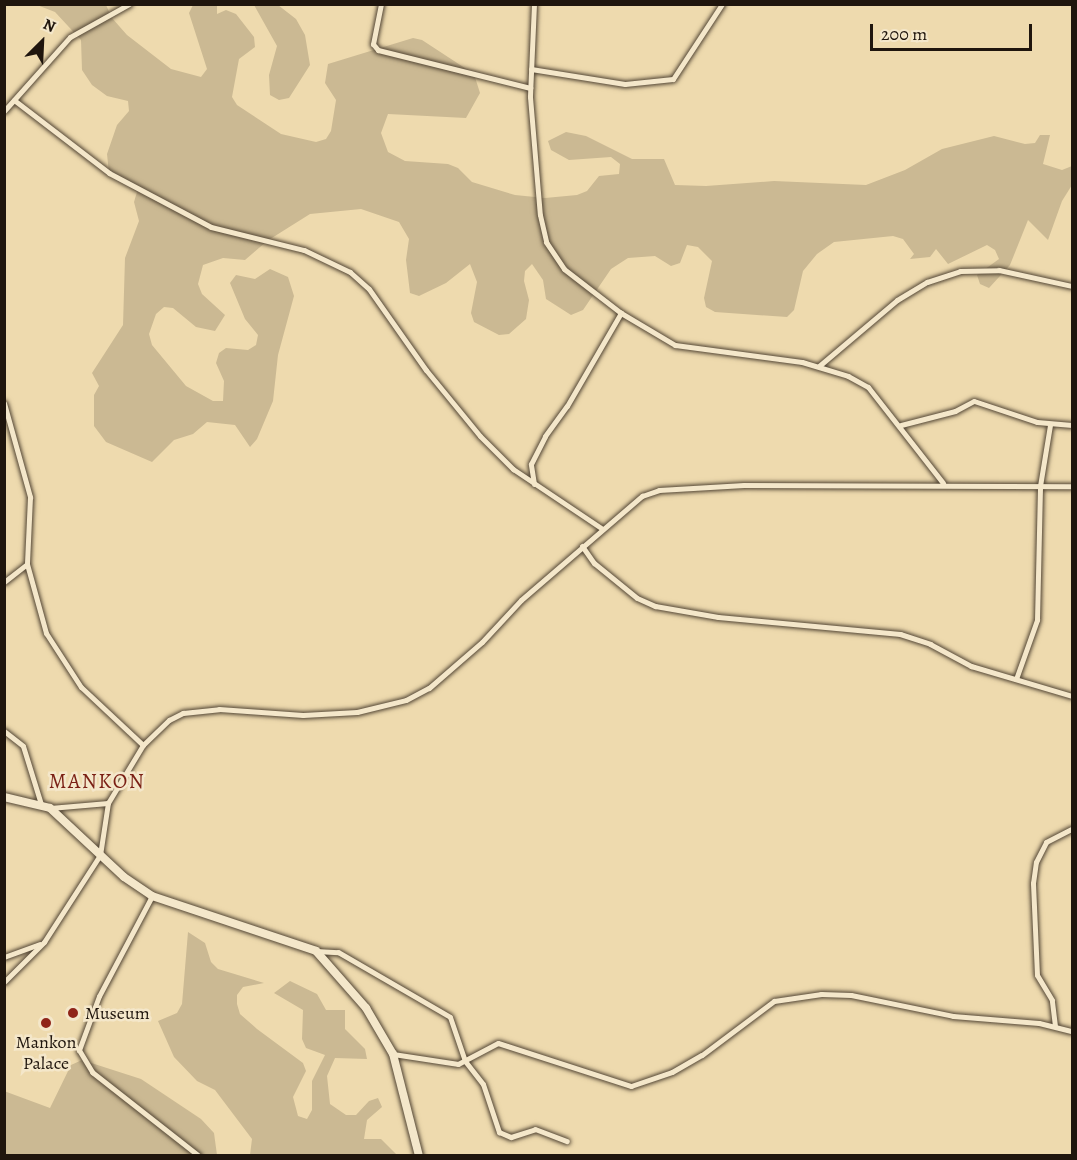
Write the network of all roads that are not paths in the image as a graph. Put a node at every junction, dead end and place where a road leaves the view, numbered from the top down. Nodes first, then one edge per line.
1 (129, 4) edge
2 (381, 4) edge
3 (534, 4) edge
4 (722, 4) edge
5 (531, 69) junction
6 (530, 88) junction
7 (14, 100) junction
8 (4, 111) edge
9 (1072, 286) edge
10 (621, 313) junction
11 (819, 366) junction
12 (4, 403) edge
13 (901, 425) junction
14 (1050, 425) junction
15 (1072, 425) edge
16 (943, 483) junction
17 (534, 485) junction
18 (1041, 486) junction
19 (1072, 486) edge
20 (601, 528) junction
21 (582, 546) junction
22 (27, 564) junction
23 (30, 574) junction
24 (16, 576) junction
25 (4, 582) edge
26 (1016, 679) junction
27 (1072, 696) edge
28 (4, 731) edge
29 (143, 745) junction
30 (4, 797) edge
31 (108, 803) junction
32 (41, 804) junction
33 (50, 808) junction
34 (1072, 829) edge
35 (100, 855) junction
36 (152, 896) junction
37 (44, 942) junction
38 (316, 951) junction
39 (4, 957) edge
40 (4, 982) edge
41 (1055, 1026) junction
42 (1072, 1031) edge
43 (393, 1054) junction
44 (465, 1062) junction
45 (567, 1141) dead end
46 (199, 1155) edge
47 (419, 1155) edge

1 - 7 street
2 - 6 street
3 - 5 street
4 - 5 street
5 - 6 street
6 - 10 street
7 - 8 street
7 - 17 street
9 - 11 street
10 - 11 street
10 - 17 street
11 - 13 street
12 - 22 street
13 - 14 street
13 - 16 street
14 - 15 street
14 - 18 street
16 - 18 street
16 - 20 street
17 - 20 street
18 - 19 street
18 - 26 street
20 - 21 street
21 - 26 street
21 - 29 street
22 - 23 street
22 - 24 street
23 - 24 street
23 - 29 street
24 - 25 street
26 - 27 street
28 - 32 street
29 - 31 street
30 - 32 street
31 - 33 street
31 - 35 street
32 - 33 street
33 - 35 street
34 - 41 street
35 - 36 street
35 - 37 street
36 - 38 street
36 - 46 street
37 - 39 street
37 - 40 street
38 - 43 street
38 - 44 street
41 - 42 street
41 - 44 street
43 - 44 street
43 - 47 street
44 - 45 street

